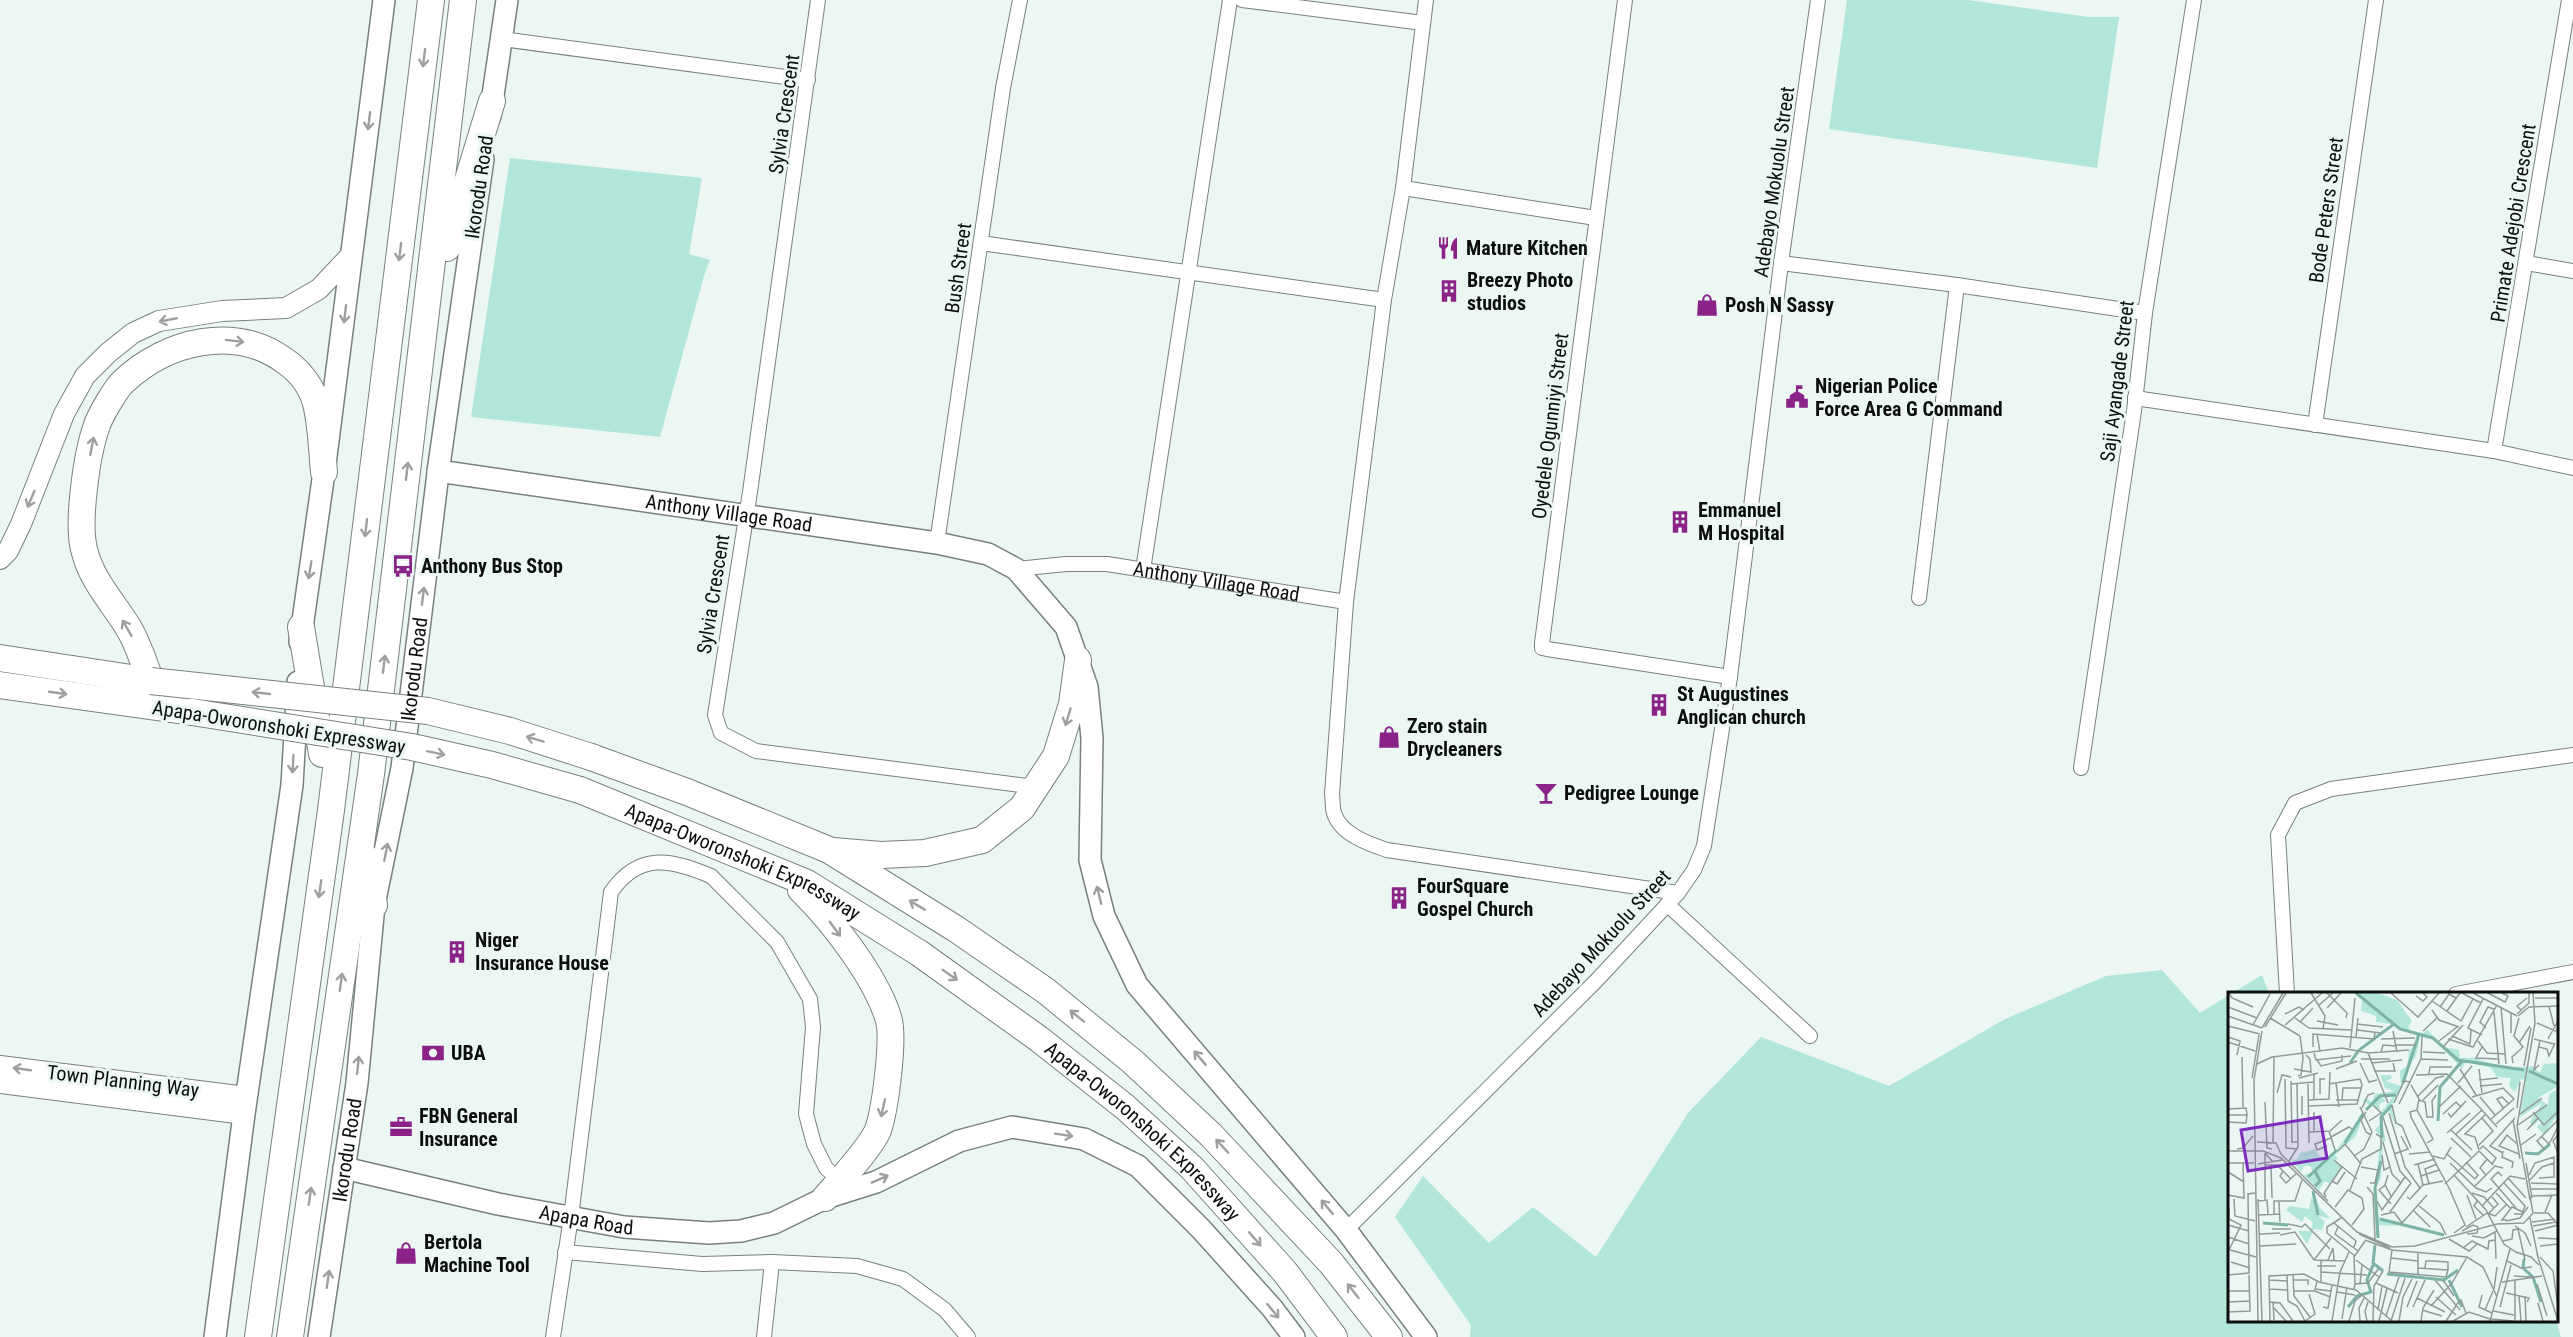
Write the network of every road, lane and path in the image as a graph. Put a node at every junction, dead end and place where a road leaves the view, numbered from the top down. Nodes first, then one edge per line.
1 (384, 0) edge
2 (432, 0) edge
3 (463, 0) edge
4 (507, 0) edge
5 (818, 0) edge
6 (1020, 0) edge
7 (1230, 0) edge
8 (1242, 0) edge
9 (1426, 0) edge
10 (1625, 0) edge
11 (1818, 0) edge
12 (2194, 0) edge
13 (2376, 0) edge
14 (2569, 0) edge
15 (1423, 23) junction
16 (502, 39) junction
17 (808, 80) junction
18 (492, 101) junction
19 (1403, 188) junction
20 (1596, 218) junction
21 (981, 243) junction
22 (352, 254) junction
23 (1781, 263) junction
24 (2526, 263) junction
25 (1188, 271) junction
26 (2573, 271) edge
27 (1957, 285) junction
28 (1384, 300) junction
29 (2145, 313) junction
30 (425, 326) junction
31 (2135, 398) junction
32 (2315, 425) junction
33 (2494, 452) junction
34 (2573, 468) edge
35 (438, 471) junction
36 (324, 472) junction
37 (746, 513) junction
38 (937, 543) junction
39 (0, 559) edge
40 (1016, 569) junction
41 (1143, 570) junction
42 (1920, 597) dead end
43 (1346, 602) junction
44 (301, 627) junction
45 (0, 658) edge
46 (1078, 660) junction
47 (1730, 677) junction
48 (151, 681) junction
49 (0, 686) edge
50 (2573, 755) edge
51 (2081, 768) dead end
52 (371, 774) junction
53 (1035, 788) junction
54 (331, 810) junction
55 (829, 850) junction
56 (781, 871) junction
57 (1678, 893) junction
58 (1667, 904) junction
59 (374, 905) junction
60 (2573, 972) edge
61 (2287, 992) edge
62 (2462, 992) edge
63 (1810, 1035) dead end
64 (0, 1066) edge
65 (0, 1083) edge
66 (245, 1105) junction
67 (344, 1168) junction
68 (833, 1190) junction
69 (571, 1217) junction
70 (1346, 1230) junction
71 (565, 1252) junction
72 (772, 1262) junction
73 (265, 1289) junction
74 (214, 1337) edge
75 (248, 1337) edge
76 (258, 1337) edge
77 (290, 1337) edge
78 (319, 1337) edge
79 (553, 1337) edge
80 (764, 1337) edge
81 (968, 1337) edge
82 (1294, 1337) edge
83 (1334, 1337) edge
84 (1389, 1337) edge
85 (1426, 1337) edge

1 -> 22 main road
2 -> 54 highway
3 - 30 highway, Ikorodu Road
4 - 16 main road, Ikorodu Road
5 - 17 street, Sylvia Crescent
6 - 21 street, Bush Street
7 - 25 street
8 - 15 street
9 - 15 street
10 - 20 street, Oyedele Ogunniyi Street
11 - 23 street, Adebayo Mokuolu Street
12 - 29 street, Saji Ayangade Street
13 - 32 street, Bode Peters Street
14 - 24 street, Primate Adejobi Crescent
15 - 19 street
16 - 17 street
16 - 18 main road, Ikorodu Road
17 - 37 street, Sylvia Crescent
18 - 30 highway
18 - 35 main road, Ikorodu Road
19 - 20 street
19 - 28 street
20 - 47 street, Oyedele Ogunniyi Street
21 - 25 street
21 - 38 street, Bush Street
22 -> 36 main road
22 -> 39 main road
23 - 27 street
23 - 47 street, Adebayo Mokuolu Street
24 - 26 street
24 - 33 street, Primate Adejobi Crescent
25 - 28 street
25 - 41 street
27 - 29 street
27 - 42 street
28 - 43 street
29 - 31 street, Saji Ayangade Street
52 -> 30 highway, Ikorodu Road
31 - 32 street
31 - 51 street, Saji Ayangade Street
32 - 33 street
33 - 34 street
35 - 37 main road, Anthony Village Road
59 -> 35 main road, Ikorodu Road
36 -> 44 main road
48 -> 36 highway
37 - 38 main road, Anthony Village Road
37 - 53 street, Sylvia Crescent
38 - 40 main road, Anthony Village Road
40 - 41 street, Anthony Village Road
40 - 46 main road, Anthony Village Road
41 - 43 street, Anthony Village Road
43 - 57 street
44 - 54 highway
44 -> 66 main road
45 - 48 highway, Apapa-Oworonshoki Expressway
46 -> 53 highway
70 -> 46 main road
47 - 57 street, Adebayo Mokuolu Street
55 -> 48 highway, Apapa-Oworonshoki Expressway, bridge
49 -> 56 highway, Apapa-Oworonshoki Expressway, bridge
50 - 61 street
52 - 59 highway
77 -> 52 highway, Ikorodu Road
53 - 55 highway
54 -> 73 highway
84 -> 55 highway, Apapa-Oworonshoki Expressway
56 -> 68 highway
56 -> 83 highway, Apapa-Oworonshoki Expressway
57 - 58 street, Adebayo Mokuolu Street
58 - 63 street
58 - 70 street, Adebayo Mokuolu Street
67 -> 59 main road, Ikorodu Road
60 - 62 street
66 -> 64 main road, Town Planning Way
65 - 66 main road, Town Planning Way
66 - 74 main road
67 - 69 main road, Apapa Road
78 -> 67 main road, Ikorodu Road
68 - 69 main road, Apapa Road
68 - 69 street
68 -> 82 main road, Apapa-Oworonshoki Expressway
69 - 71 street
70 - 85 main road
71 - 72 street
71 - 79 street
72 - 80 street
72 - 81 street
73 - 75 highway
73 - 76 highway

